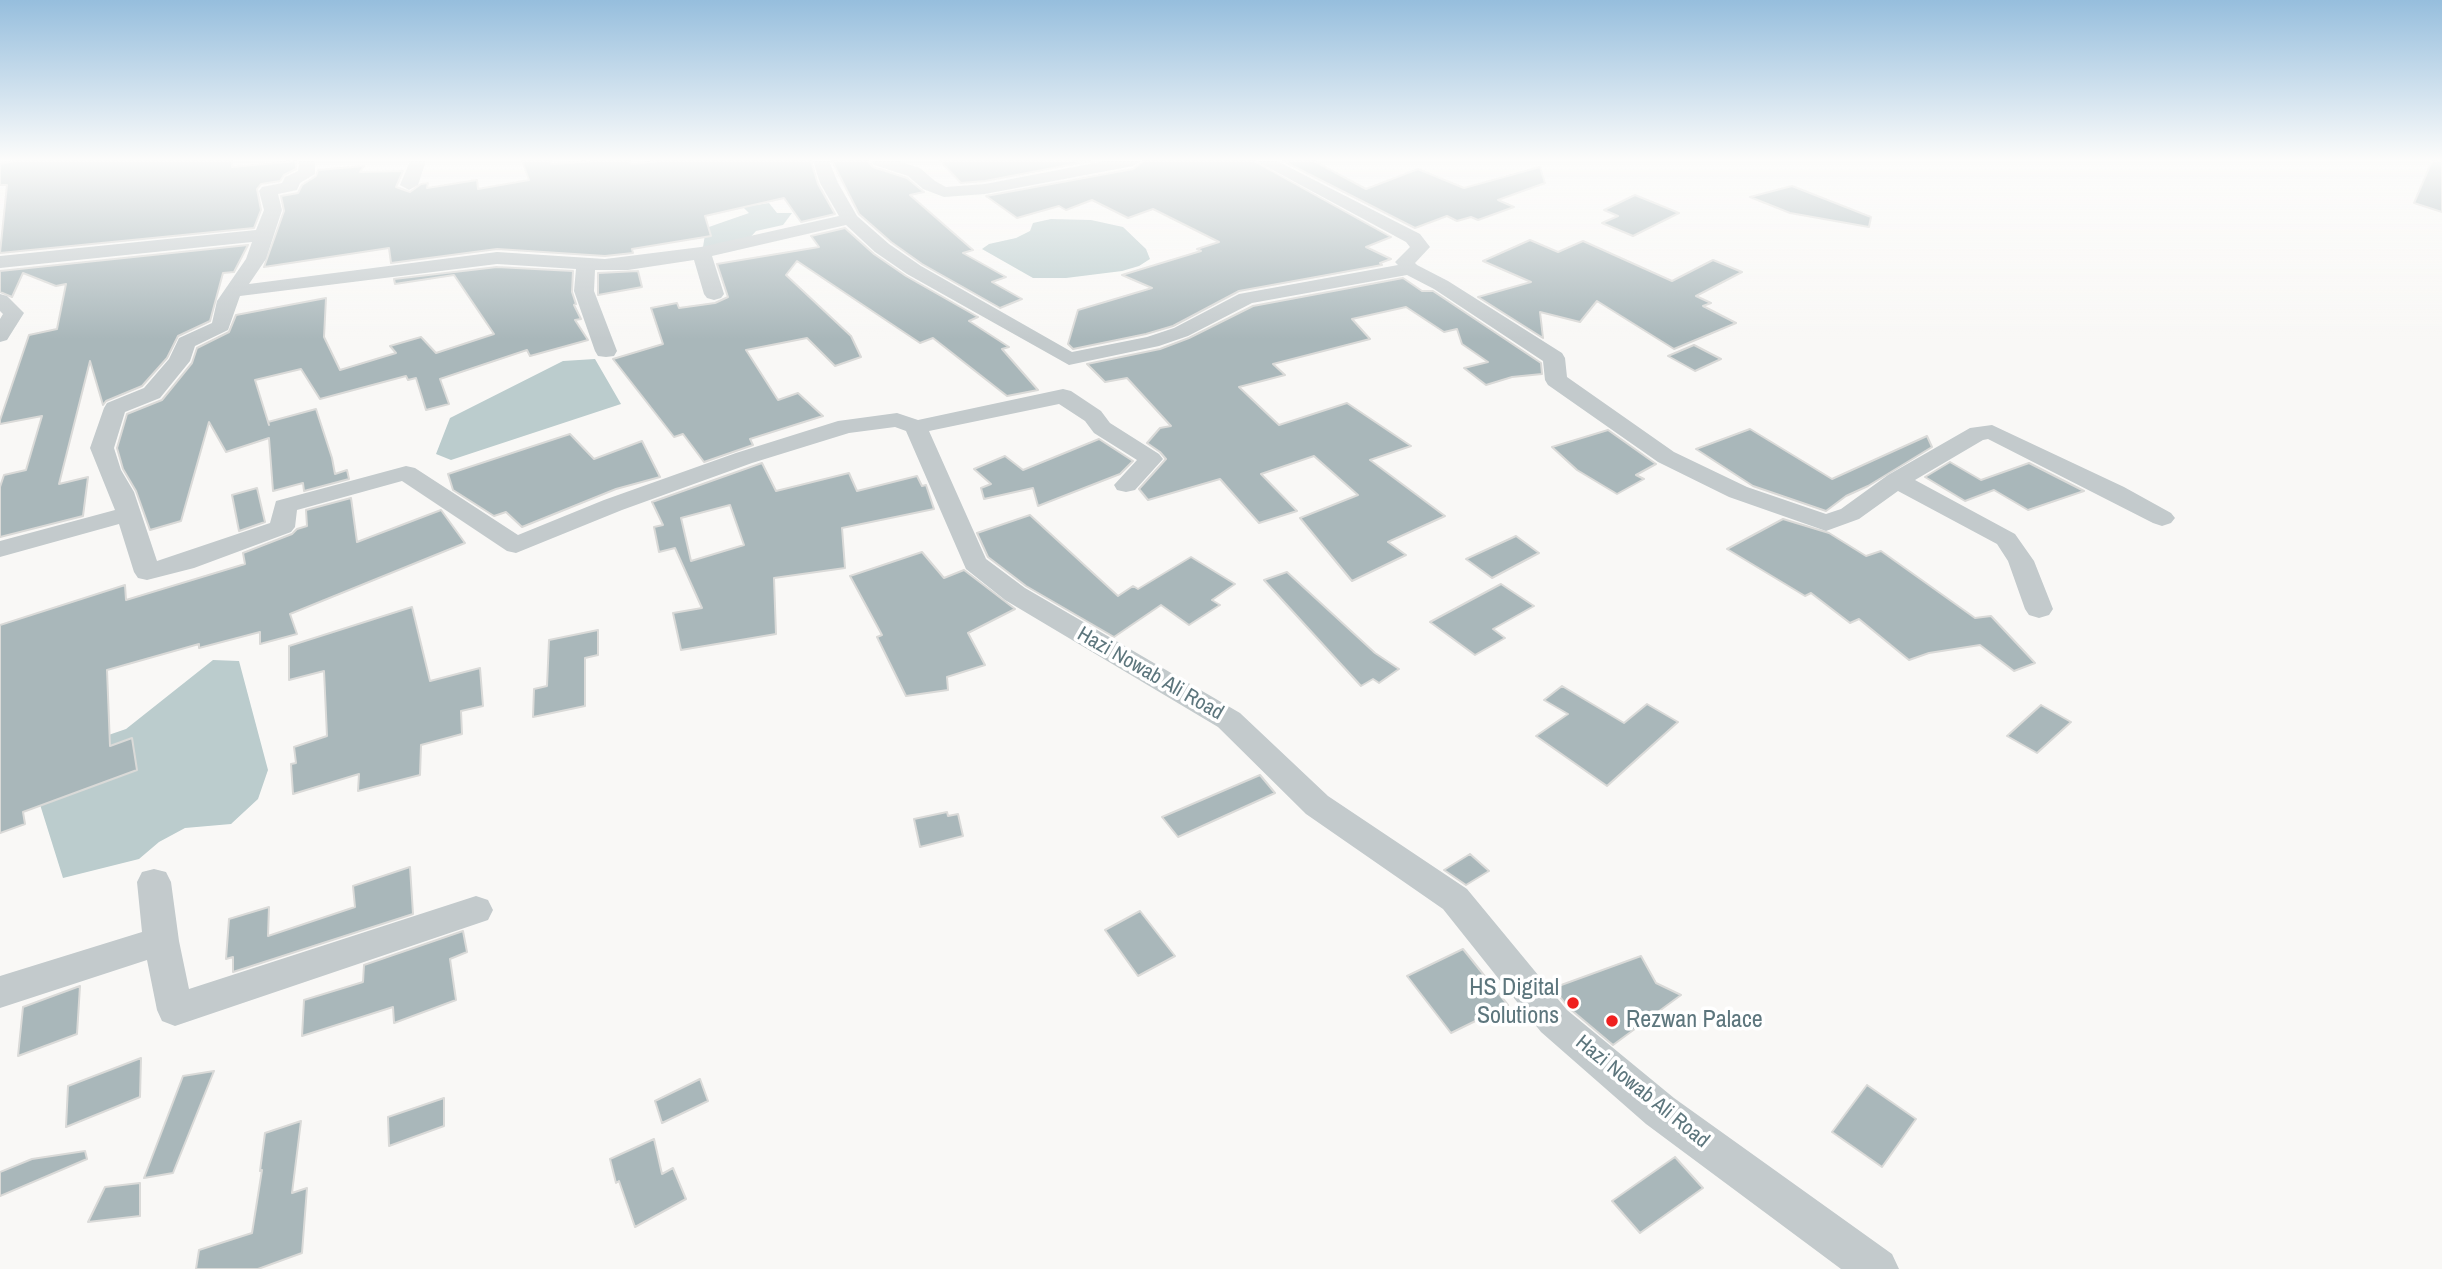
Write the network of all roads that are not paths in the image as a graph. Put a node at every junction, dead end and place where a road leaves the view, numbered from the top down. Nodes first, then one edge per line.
1 (270, 220) edge
2 (845, 220) edge
3 (851, 220) edge
4 (1379, 220) edge
5 (263, 235) junction
6 (701, 253) junction
7 (8, 262) edge
8 (586, 264) junction
9 (1410, 269) junction
10 (0, 284) edge
11 (234, 291) junction
12 (714, 295) dead end
13 (0, 300) edge
14 (0, 336) edge
15 (1030, 336) junction
16 (606, 351) dead end
17 (1063, 396) junction
18 (916, 427) junction
19 (1897, 480) junction
20 (1126, 485) dead end
21 (128, 514) junction
22 (2162, 518) dead end
23 (0, 549) edge
24 (2039, 609) dead end
25 (154, 882) dead end
26 (476, 910) dead end
27 (161, 941) junction
28 (0, 992) edge
29 (1877, 1269) edge

1 - 5 street
2 - 6 street
3 - 15 street
4 - 9 street
5 - 7 street
5 - 11 street
6 - 8 street
6 - 12 street
7 - 10 street
8 - 11 street
8 - 16 street
9 - 15 street
9 - 19 street
11 - 21 street
13 - 14 street
15 - 17 street
17 - 18 street
17 - 20 street
18 - 21 street
18 - 29 street, Hazi Nowab Ali Road
19 - 22 street
19 - 24 street
21 - 23 street
25 - 27 street
26 - 27 street
27 - 28 street

